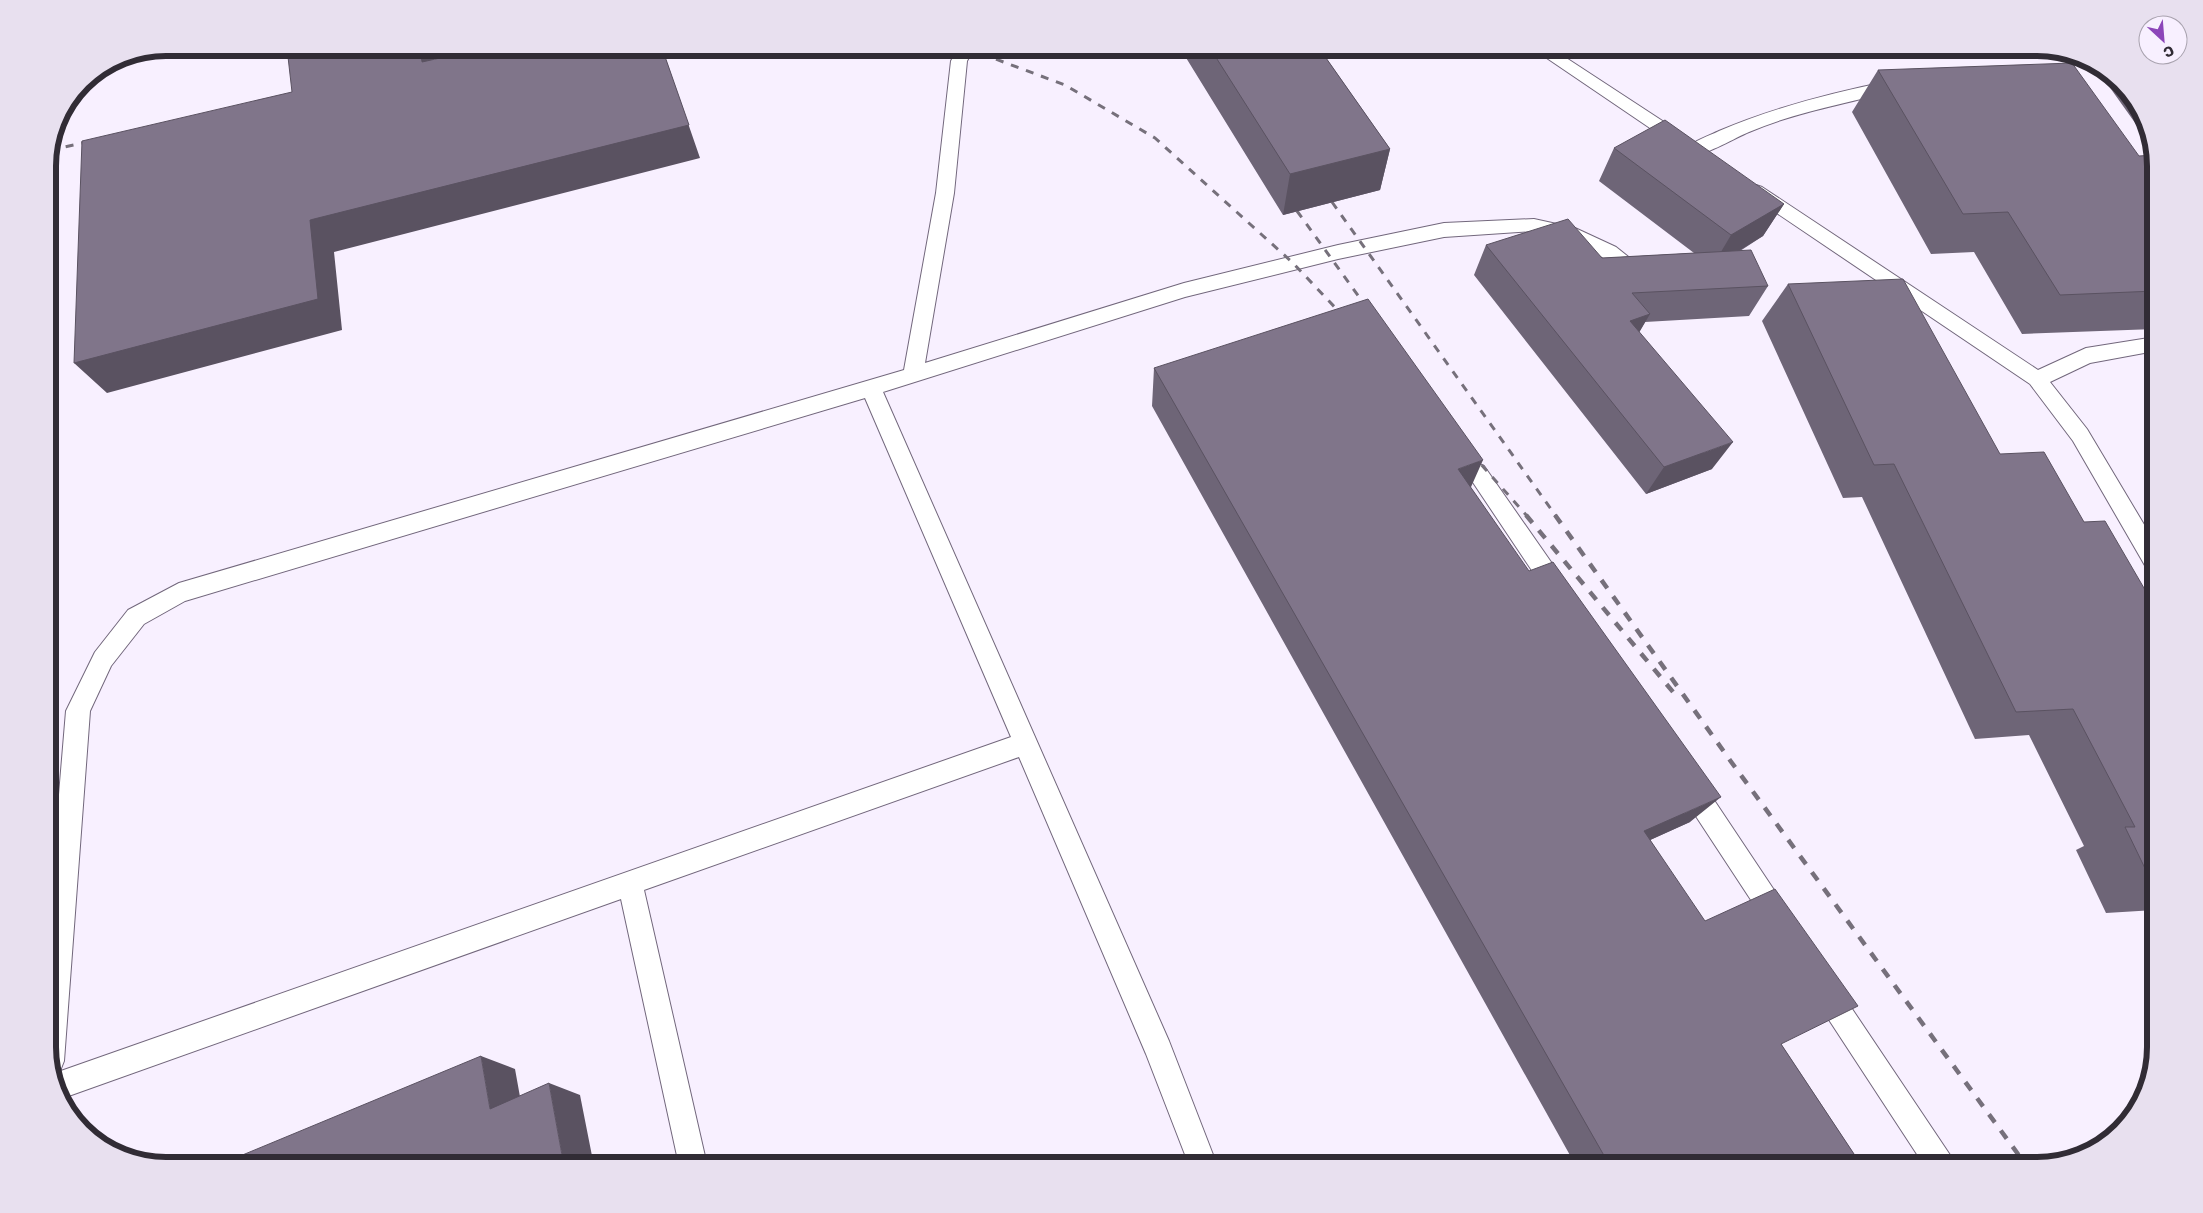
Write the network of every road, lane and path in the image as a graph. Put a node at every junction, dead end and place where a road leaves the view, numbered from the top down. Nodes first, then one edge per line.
1 (962, 56) edge
2 (1552, 56) edge
3 (1908, 82) edge
4 (1695, 150) junction
5 (1711, 161) edge
6 (1744, 183) edge
7 (1634, 272) edge
8 (2147, 345) edge
9 (912, 376) junction
10 (2037, 379) junction
11 (871, 388) junction
12 (1477, 472) edge
13 (2147, 548) edge
14 (1570, 608) edge
15 (1026, 742) junction
16 (1674, 761) edge
17 (630, 883) junction
18 (1793, 943) edge
19 (1815, 976) edge
20 (56, 986) edge
21 (63, 1084) edge
22 (691, 1157) edge
23 (1200, 1157) edge
24 (1934, 1157) edge

1 - 9 lane
2 - 4 lane
3 - 4 lane
4 - 5 lane
6 - 10 lane
7 - 9 lane
8 - 10 lane
9 - 11 lane
10 - 13 lane
11 - 15 lane
11 - 20 lane
12 - 14 lane
15 - 17 lane
15 - 23 lane
16 - 18 lane
17 - 21 lane
17 - 22 lane
19 - 24 lane

